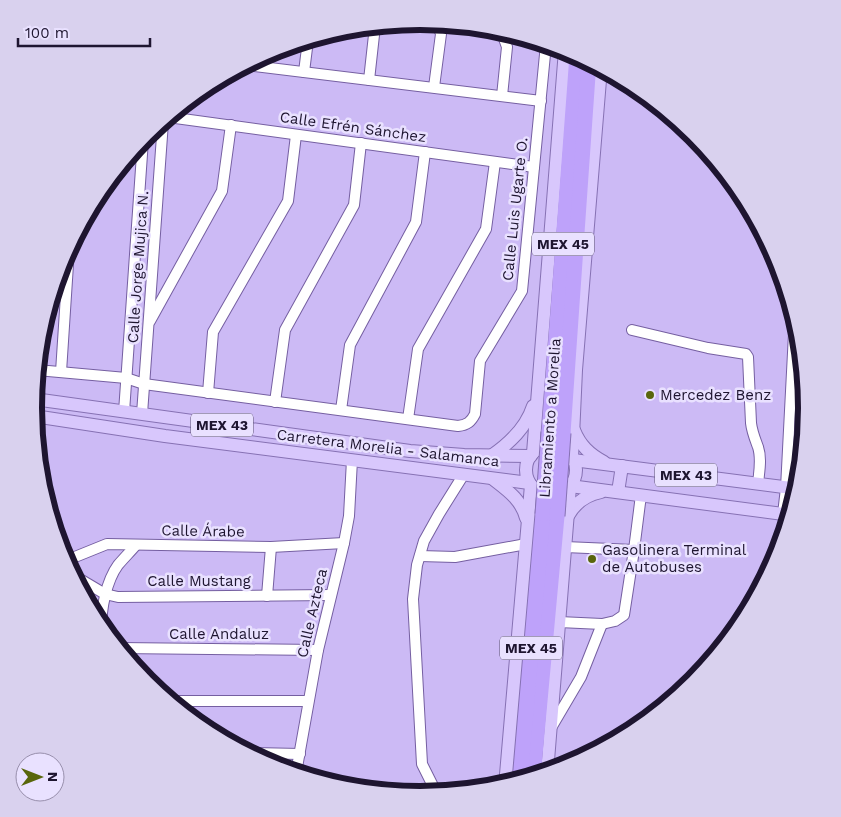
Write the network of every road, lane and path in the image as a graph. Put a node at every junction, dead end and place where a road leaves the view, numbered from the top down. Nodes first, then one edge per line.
1 (440, 31) edge
2 (374, 33) edge
3 (504, 40) edge
4 (307, 48) edge
5 (545, 51) edge
6 (564, 59) edge
7 (577, 64) edge
8 (259, 67) edge
9 (588, 69) edge
10 (304, 72) junction
11 (600, 76) edge
12 (369, 80) junction
13 (434, 88) junction
14 (502, 96) junction
15 (541, 100) junction
16 (178, 118) edge
17 (231, 125) junction
18 (162, 132) edge
19 (296, 134) junction
20 (361, 143) junction
21 (425, 152) junction
22 (142, 153) edge
23 (495, 162) junction
24 (534, 167) junction
25 (67, 273) edge
26 (149, 324) junction
27 (632, 330) dead end
28 (795, 350) edge
29 (44, 371) edge
30 (61, 372) junction
31 (126, 378) junction
32 (538, 382) junction
33 (144, 384) junction
34 (208, 393) junction
35 (42, 400) edge
36 (275, 402) junction
37 (341, 410) junction
38 (124, 412) junction
39 (142, 414) junction
40 (42, 417) edge
41 (408, 419) junction
42 (562, 431) junction
43 (165, 436) junction
44 (532, 454) junction
45 (492, 456) junction
46 (573, 459) junction
47 (352, 460) junction
48 (617, 466) junction
49 (464, 474) junction
50 (793, 475) edge
51 (491, 478) junction
52 (530, 484) junction
53 (758, 484) junction
54 (570, 486) junction
55 (791, 488) edge
56 (613, 492) junction
57 (641, 495) junction
58 (784, 514) edge
59 (556, 516) junction
60 (528, 524) junction
61 (344, 542) junction
62 (526, 544) junction
63 (136, 545) junction
64 (271, 547) junction
65 (565, 547) junction
66 (634, 550) junction
67 (420, 556) junction
68 (73, 558) edge
69 (86, 585) edge
70 (105, 594) junction
71 (331, 595) junction
72 (267, 596) junction
73 (102, 613) edge
74 (559, 622) junction
75 (602, 624) junction
76 (128, 648) edge
77 (318, 650) junction
78 (180, 701) edge
79 (308, 701) junction
80 (550, 729) junction
81 (265, 753) edge
82 (300, 754) junction
83 (548, 765) edge
84 (297, 766) edge
85 (534, 769) edge
86 (521, 773) edge
87 (506, 777) edge
88 (433, 786) edge

1 - 13 street
2 - 12 street
3 - 14 street
4 - 10 street
5 - 15 street, Calle Luis Ugarte O.
6 - 32 main road
7 - 42 highway, Libramiento a Morelia / MEX 45
8 - 10 street
9 - 42 highway, Libramiento a Morelia / MEX 45
10 - 12 street
11 - 42 main road
12 - 13 street
13 - 14 street
14 - 15 street
15 - 24 street, Calle Luis Ugarte O.
16 - 17 street, Calle Efrén Sánchez
17 - 19 street, Calle Efrén Sánchez
17 - 26 street
18 - 26 street, Calle Jorge Mujica N.
19 - 20 street, Calle Efrén Sánchez
19 - 34 street
20 - 21 street, Calle Efrén Sánchez
20 - 36 street
21 - 23 street, Calle Efrén Sánchez
21 - 37 street
22 - 31 street
23 - 24 street, Calle Efrén Sánchez
23 - 41 street
24 - 41 street, Calle Luis Ugarte O.
25 - 30 street
26 - 33 street, Calle Jorge Mujica N.
27 - 53 street
28 - 50 street
29 - 30 street
30 - 31 street
31 - 33 street
31 - 38 street
32 - 44 main road
32 - 45 main road
33 - 34 street
33 - 39 street, Calle Jorge Mujica N.
34 - 36 street
35 - 38 main road, Carretera Morelia - Salamanca / MEX 43
36 - 37 street
37 - 41 street
38 - 39 main road, Carretera Morelia - Salamanca / MEX 43
38 - 43 main road
39 - 45 main road, Carretera Morelia - Salamanca / MEX 43
40 - 43 main road, Carretera Morelia - Salamanca / MEX 43
42 - 46 main road
42 - 48 main road
42 - 59 highway, Libramiento a Morelia / MEX 45, bridge
43 - 47 main road, Carretera Morelia - Salamanca / MEX 43
44 - 45 main road, Carretera Morelia - Salamanca / MEX 43
44 - 46 main road, MEX 43
44 - 52 main road
46 - 48 main road, MEX 43
46 - 54 main road
47 - 49 main road, Carretera Morelia - Salamanca / MEX 43
47 - 61 street, Calle Azteca
48 - 53 main road, MEX 43
48 - 56 main road
49 - 51 main road, Carretera Morelia - Salamanca / MEX 43
49 - 67 street
51 - 52 main road, Carretera Morelia - Salamanca / MEX 43
51 - 60 main road
52 - 54 main road, MEX 43
52 - 60 main road
53 - 55 main road, MEX 43
54 - 56 main road, MEX 43
54 - 59 main road
56 - 57 main road, MEX 43
56 - 59 main road
57 - 58 main road, MEX 43
57 - 66 street
59 - 65 main road
59 - 85 highway, Libramiento a Morelia / MEX 45
59 - 86 highway, Libramiento a Morelia / MEX 45
60 - 62 main road
61 - 64 street, Calle Árabe
61 - 71 street, Calle Azteca
62 - 67 street
62 - 87 main road
63 - 64 street, Calle Árabe
63 - 68 street, Calle Árabe
63 - 70 street
64 - 72 street
65 - 66 street
65 - 74 main road
66 - 75 street
67 - 88 street
69 - 70 street, Calle Mustang
70 - 72 street, Calle Mustang
70 - 73 street
71 - 72 street, Calle Mustang
71 - 77 street, Calle Azteca
74 - 75 street
74 - 80 main road
75 - 80 street
76 - 77 street, Calle Andaluz
77 - 79 street, Calle Azteca
78 - 79 street
79 - 82 street, Calle Azteca
80 - 83 main road
81 - 82 street
82 - 84 street, Calle Azteca

